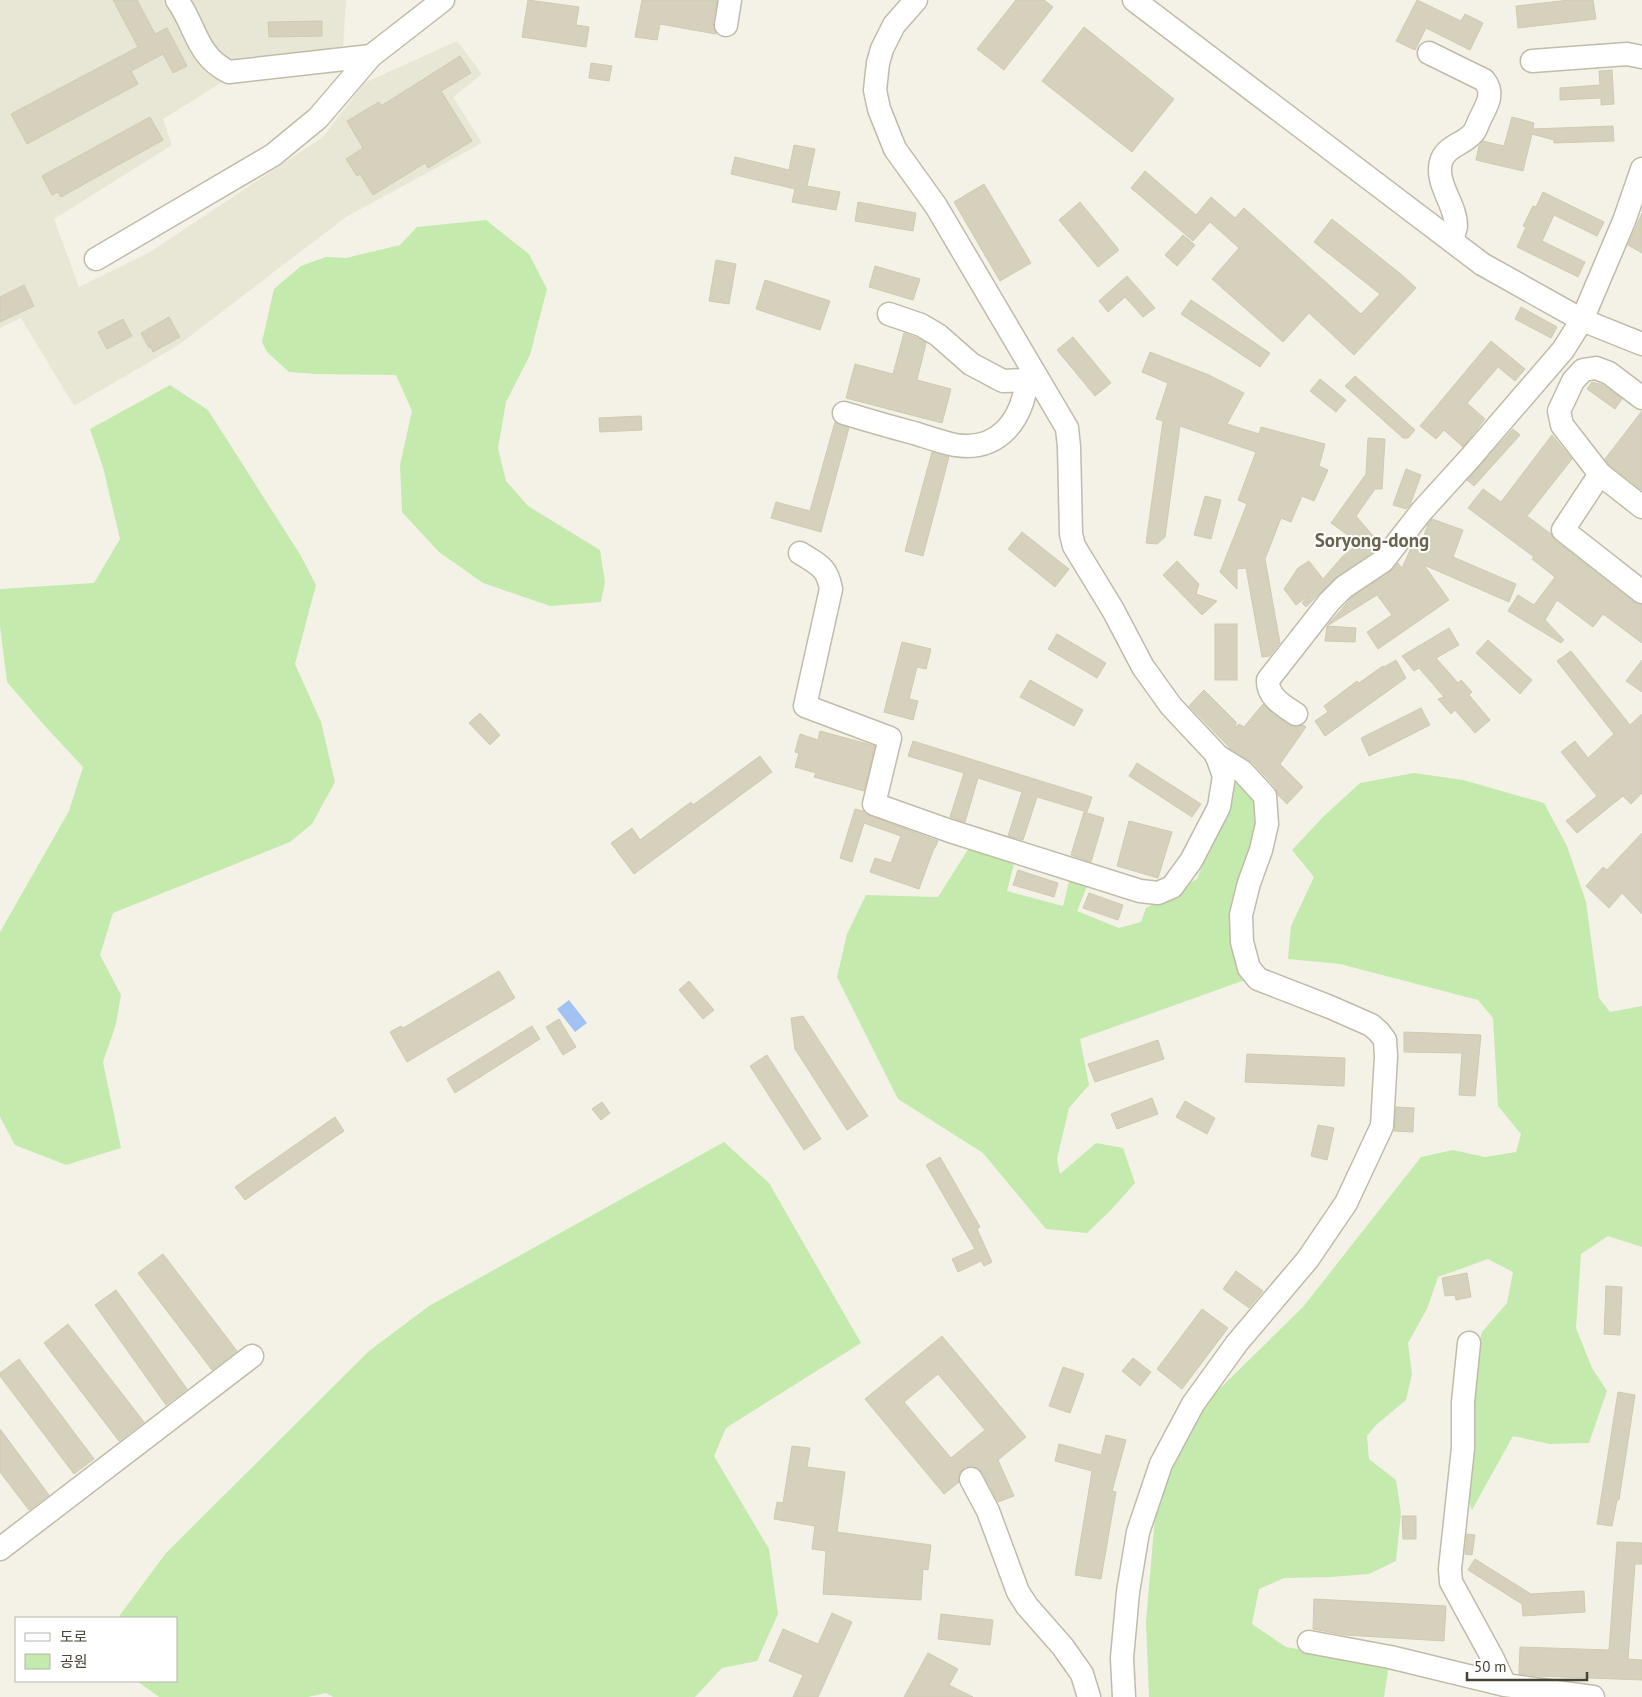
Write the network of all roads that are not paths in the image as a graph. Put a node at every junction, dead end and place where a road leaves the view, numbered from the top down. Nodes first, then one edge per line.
1 (177, 0) edge
2 (443, 0) edge
3 (730, 0) edge
4 (916, 0) edge
5 (1134, 0) edge
6 (726, 25) dead end
7 (1429, 53) dead end
8 (371, 56) junction
9 (1642, 57) edge
10 (1532, 61) dead end
11 (1642, 168) edge
12 (1452, 241) junction
13 (96, 259) dead end
14 (889, 314) dead end
15 (1582, 320) junction
16 (1642, 344) edge
17 (1030, 377) junction
18 (1642, 398) edge
19 (844, 414) dead end
20 (1600, 474) junction
21 (1642, 507) edge
22 (800, 553) dead end
23 (1642, 592) edge
24 (1296, 714) dead end
25 (1216, 755) junction
26 (1469, 1342) dead end
27 (252, 1356) dead end
28 (971, 1480) dead end
29 (0, 1549) edge
30 (1309, 1642) dead end
31 (1504, 1685) junction
32 (1089, 1697) edge
33 (1124, 1697) edge
34 (1593, 1697) edge

1 - 8 street
2 - 8 street
3 - 6 street
4 - 17 street
5 - 12 street
7 - 12 street
8 - 13 street
9 - 10 street
11 - 15 street
12 - 15 street
14 - 17 street
15 - 16 street
15 - 24 street
17 - 19 street
17 - 25 street
18 - 20 street
20 - 21 street
20 - 23 street
22 - 25 street
25 - 33 street
26 - 31 street
27 - 29 street
28 - 32 street
30 - 31 street
31 - 34 street

